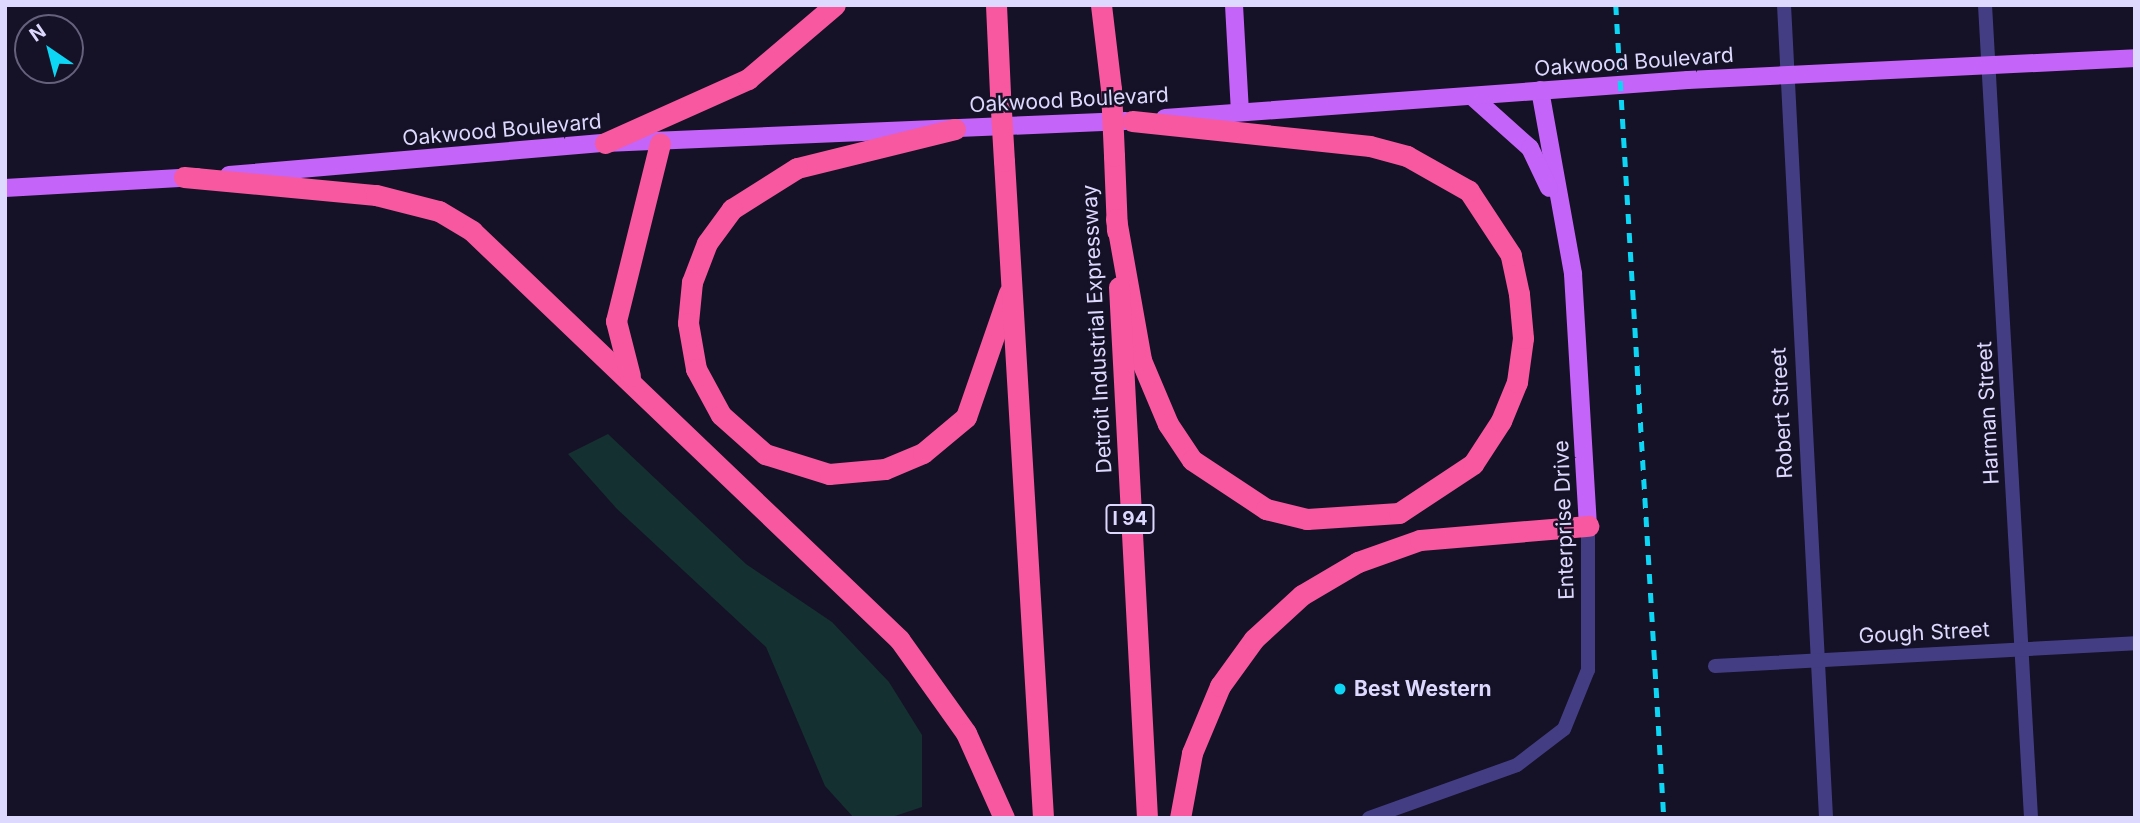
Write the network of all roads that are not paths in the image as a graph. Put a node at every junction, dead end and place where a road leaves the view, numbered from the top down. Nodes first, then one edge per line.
1 (835, 5) edge
2 (996, 5) edge
3 (1101, 5) edge
4 (1234, 5) edge
5 (1784, 5) edge
6 (1984, 5) edge
7 (2135, 58) edge
8 (1988, 64) junction
9 (1788, 75) junction
10 (1540, 90) junction
11 (1474, 99) junction
12 (1240, 111) junction
13 (1132, 121) junction
14 (955, 130) junction
15 (605, 143) junction
16 (660, 143) junction
17 (184, 177) junction
18 (5, 188) edge
19 (1116, 219) junction
20 (1564, 235) junction
21 (1009, 293) junction
22 (634, 384) junction
23 (1588, 526) junction
24 (2135, 643) edge
25 (2021, 649) junction
26 (1817, 659) junction
27 (1715, 666) dead end
28 (1004, 818) edge
29 (1044, 818) edge
30 (1147, 818) edge
31 (1180, 818) edge
32 (1368, 818) edge
33 (1826, 818) edge
34 (2031, 818) edge

1 - 15 highway
2 - 21 highway, bridge
3 - 19 highway, Detroit Industrial Expressway / I 94, bridge
4 - 12 main road
5 - 9 street, Robert Street
6 - 8 street, Harman Street
7 - 8 main road, Oakwood Boulevard
8 - 9 main road, Oakwood Boulevard
8 - 25 street, Harman Street
9 - 10 main road, Oakwood Boulevard
9 - 26 street, Robert Street
10 - 11 main road, Oakwood Boulevard
10 - 20 main road, Enterprise Drive
11 - 12 main road, Oakwood Boulevard
11 - 20 main road
12 - 13 main road, Oakwood Boulevard
13 - 14 main road, Oakwood Boulevard
13 - 19 highway
14 - 16 main road, Oakwood Boulevard
14 - 21 highway
15 - 16 main road, Oakwood Boulevard
15 - 17 main road, Oakwood Boulevard
16 - 22 highway
17 - 18 main road, Oakwood Boulevard
17 - 22 highway
19 - 30 highway, Detroit Industrial Expressway / I 94
20 - 23 main road, Enterprise Drive
21 - 29 highway
22 - 28 highway
23 - 31 highway
23 - 32 street, Enterprise Drive
24 - 25 street, Gough Street
25 - 26 street, Gough Street
25 - 34 street, Harman Street
26 - 27 street, Gough Street
26 - 33 street, Robert Street

